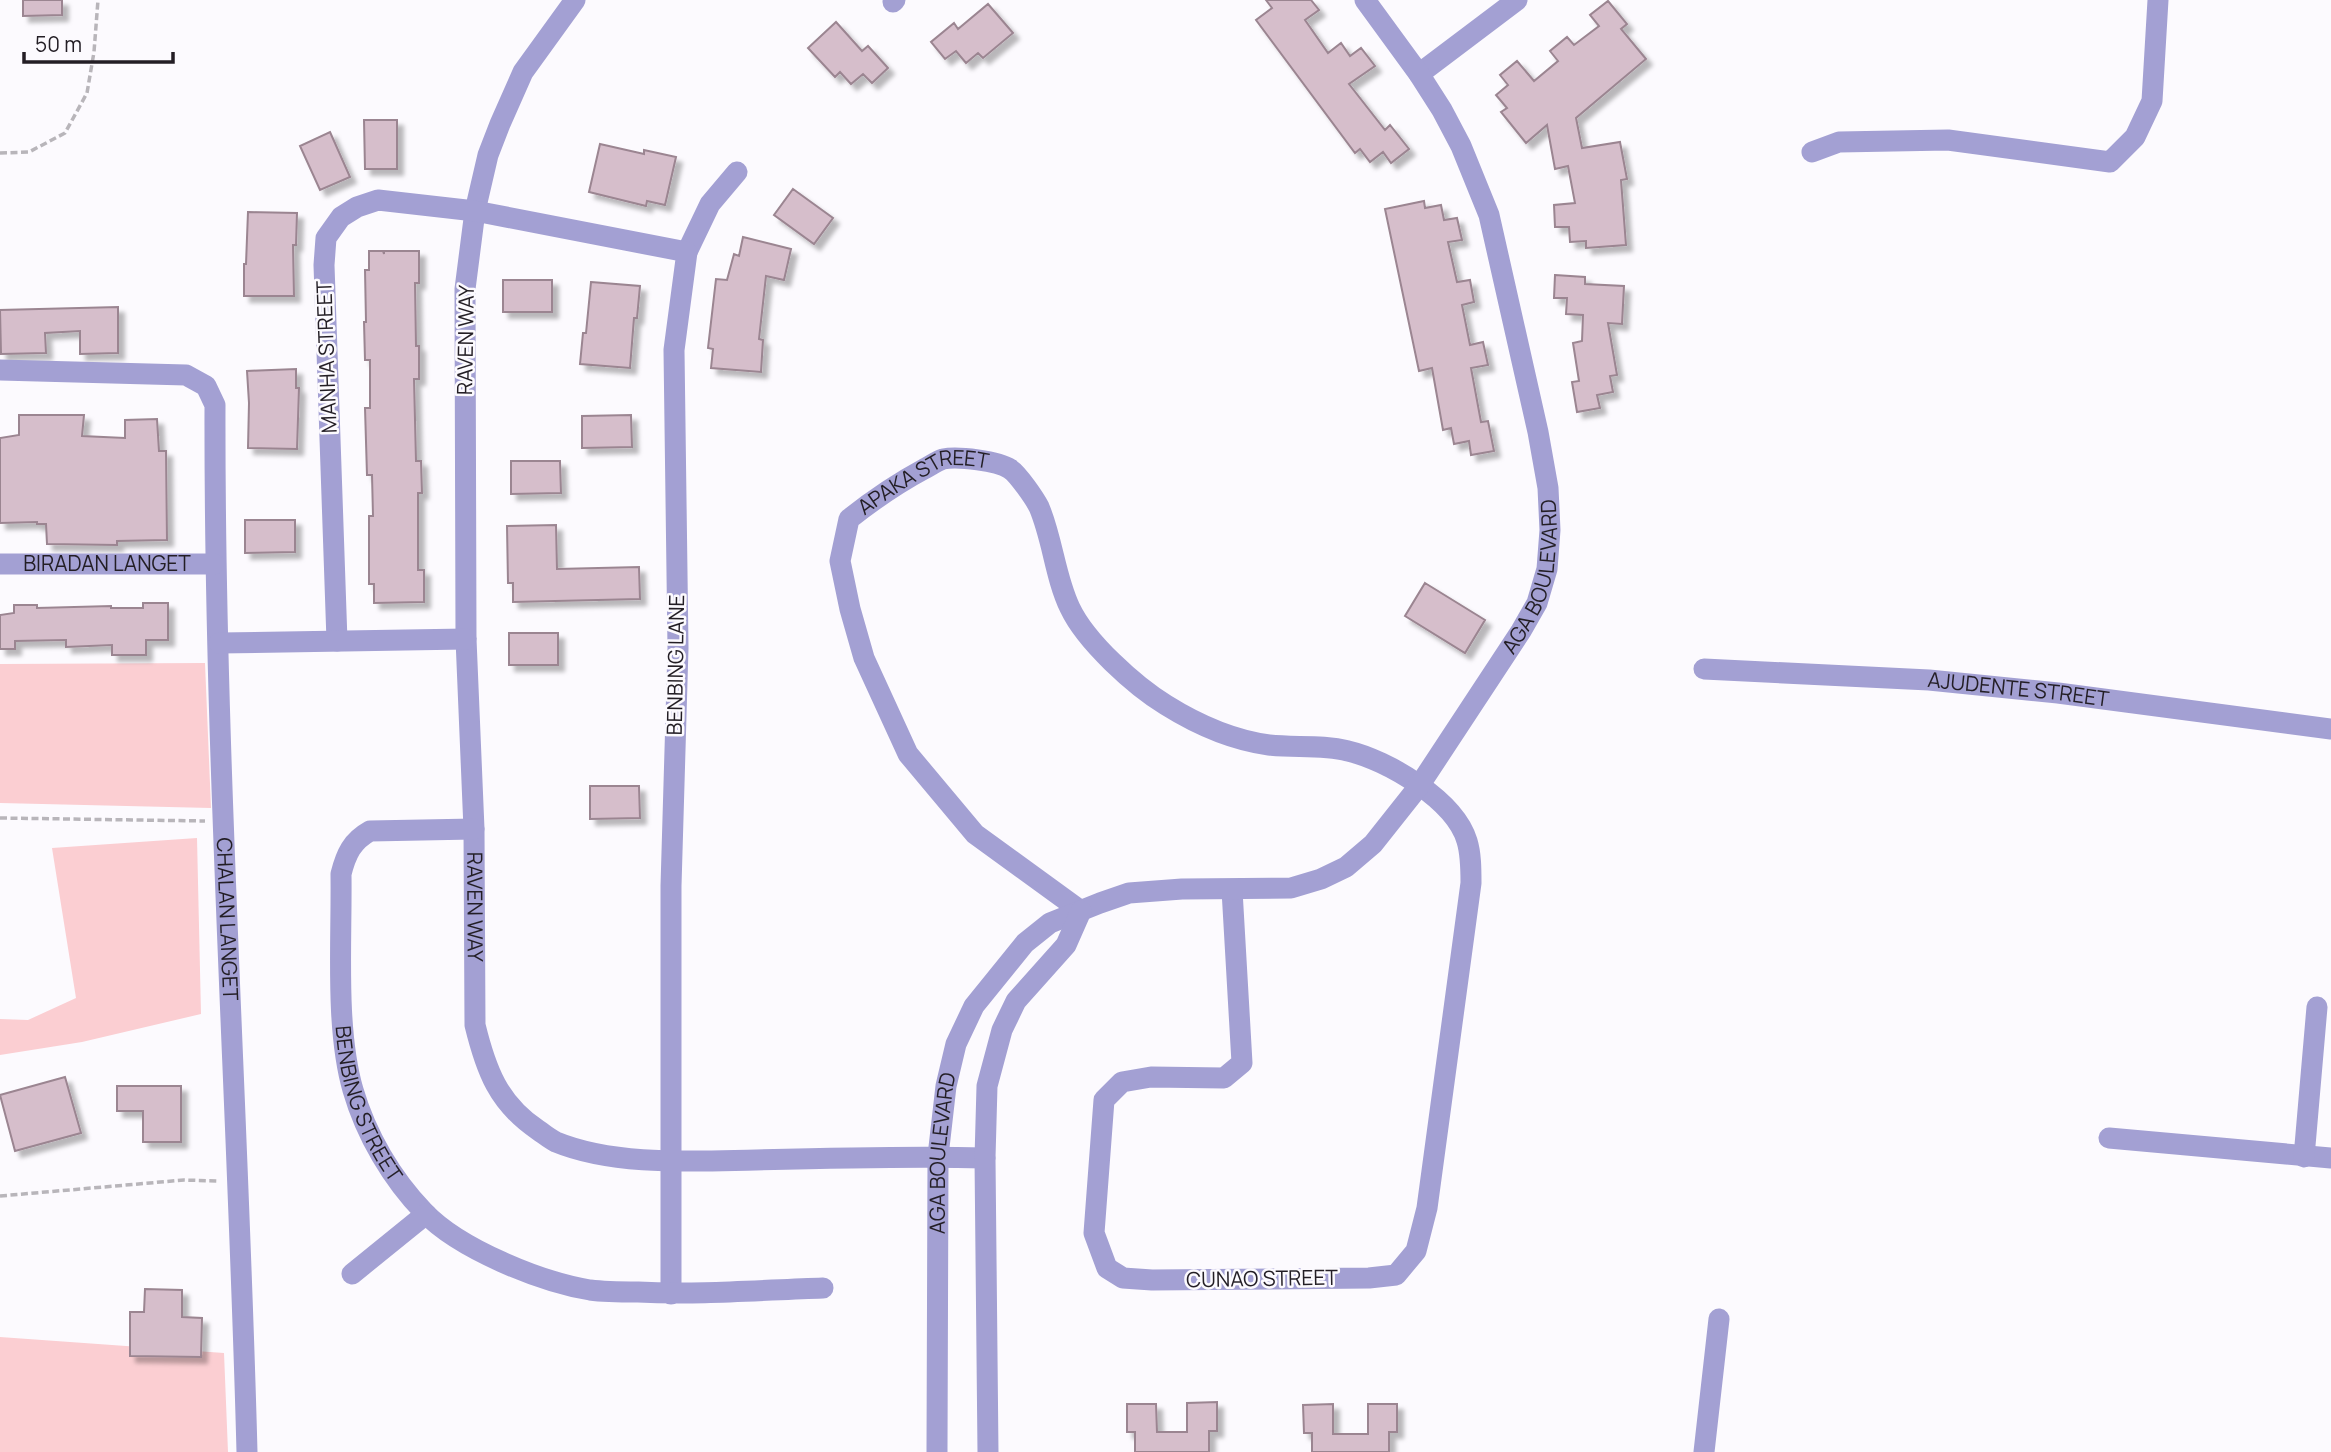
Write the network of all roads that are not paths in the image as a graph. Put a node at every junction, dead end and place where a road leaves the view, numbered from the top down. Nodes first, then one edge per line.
1 (575, 0) edge
2 (1365, 0) edge
3 (1517, 0) edge
4 (2158, 0) edge
5 (1419, 74) junction
6 (1812, 152) dead end
7 (737, 172) dead end
8 (475, 211) junction
9 (687, 252) junction
10 (0, 370) edge
11 (0, 564) edge
12 (214, 564) junction
13 (466, 639) junction
14 (337, 641) junction
15 (219, 643) junction
16 (1703, 669) dead end
17 (2331, 729) edge
18 (1419, 786) junction
19 (474, 828) junction
20 (1232, 890) junction
21 (1081, 911) junction
22 (2317, 1007) dead end
23 (2109, 1138) dead end
24 (938, 1156) junction
25 (2304, 1157) junction
26 (985, 1158) junction
27 (2331, 1158) edge
28 (669, 1161) junction
29 (426, 1214) junction
30 (352, 1273) dead end
31 (823, 1288) dead end
32 (671, 1294) junction
33 (1719, 1319) dead end
34 (247, 1452) edge
35 (937, 1452) edge
36 (988, 1452) edge
37 (1704, 1452) edge

1 - 8 street, RAVEN WAY
2 - 5 street, AGA BOULEVARD
3 - 5 street
4 - 6 street
5 - 18 street, AGA BOULEVARD
7 - 9 street, BENBING LANE
8 - 9 street
8 - 13 street, RAVEN WAY
8 - 14 street, MANHA STREET
9 - 28 street, BENBING LANE
10 - 12 street, CHALAN LANGET
11 - 12 street, BIRADAN LANGET
12 - 15 street, CHALAN LANGET
13 - 14 street
13 - 19 street, RAVEN WAY
14 - 15 street
15 - 34 street, CHALAN LANGET
16 - 17 street, AJUDENTE STREET
18 - 20 street, AGA BOULEVARD
18 - 20 street, CUNAO STREET
18 - 21 street, APAKA STREET
19 - 28 street, RAVEN WAY
19 - 29 street, BENBING STREET
20 - 21 street, AGA BOULEVARD
21 - 24 street, AGA BOULEVARD
21 - 26 street, AGA BOULEVARD
22 - 25 street
23 - 25 street
24 - 26 street, RAVEN WAY
24 - 28 street, RAVEN WAY
24 - 35 street, AGA BOULEVARD
25 - 27 street
26 - 36 street, AGA BOULEVARD
28 - 32 street, BENBING LANE
29 - 30 street
29 - 32 street, BENBING STREET
31 - 32 street, BENBING STREET
33 - 37 street

